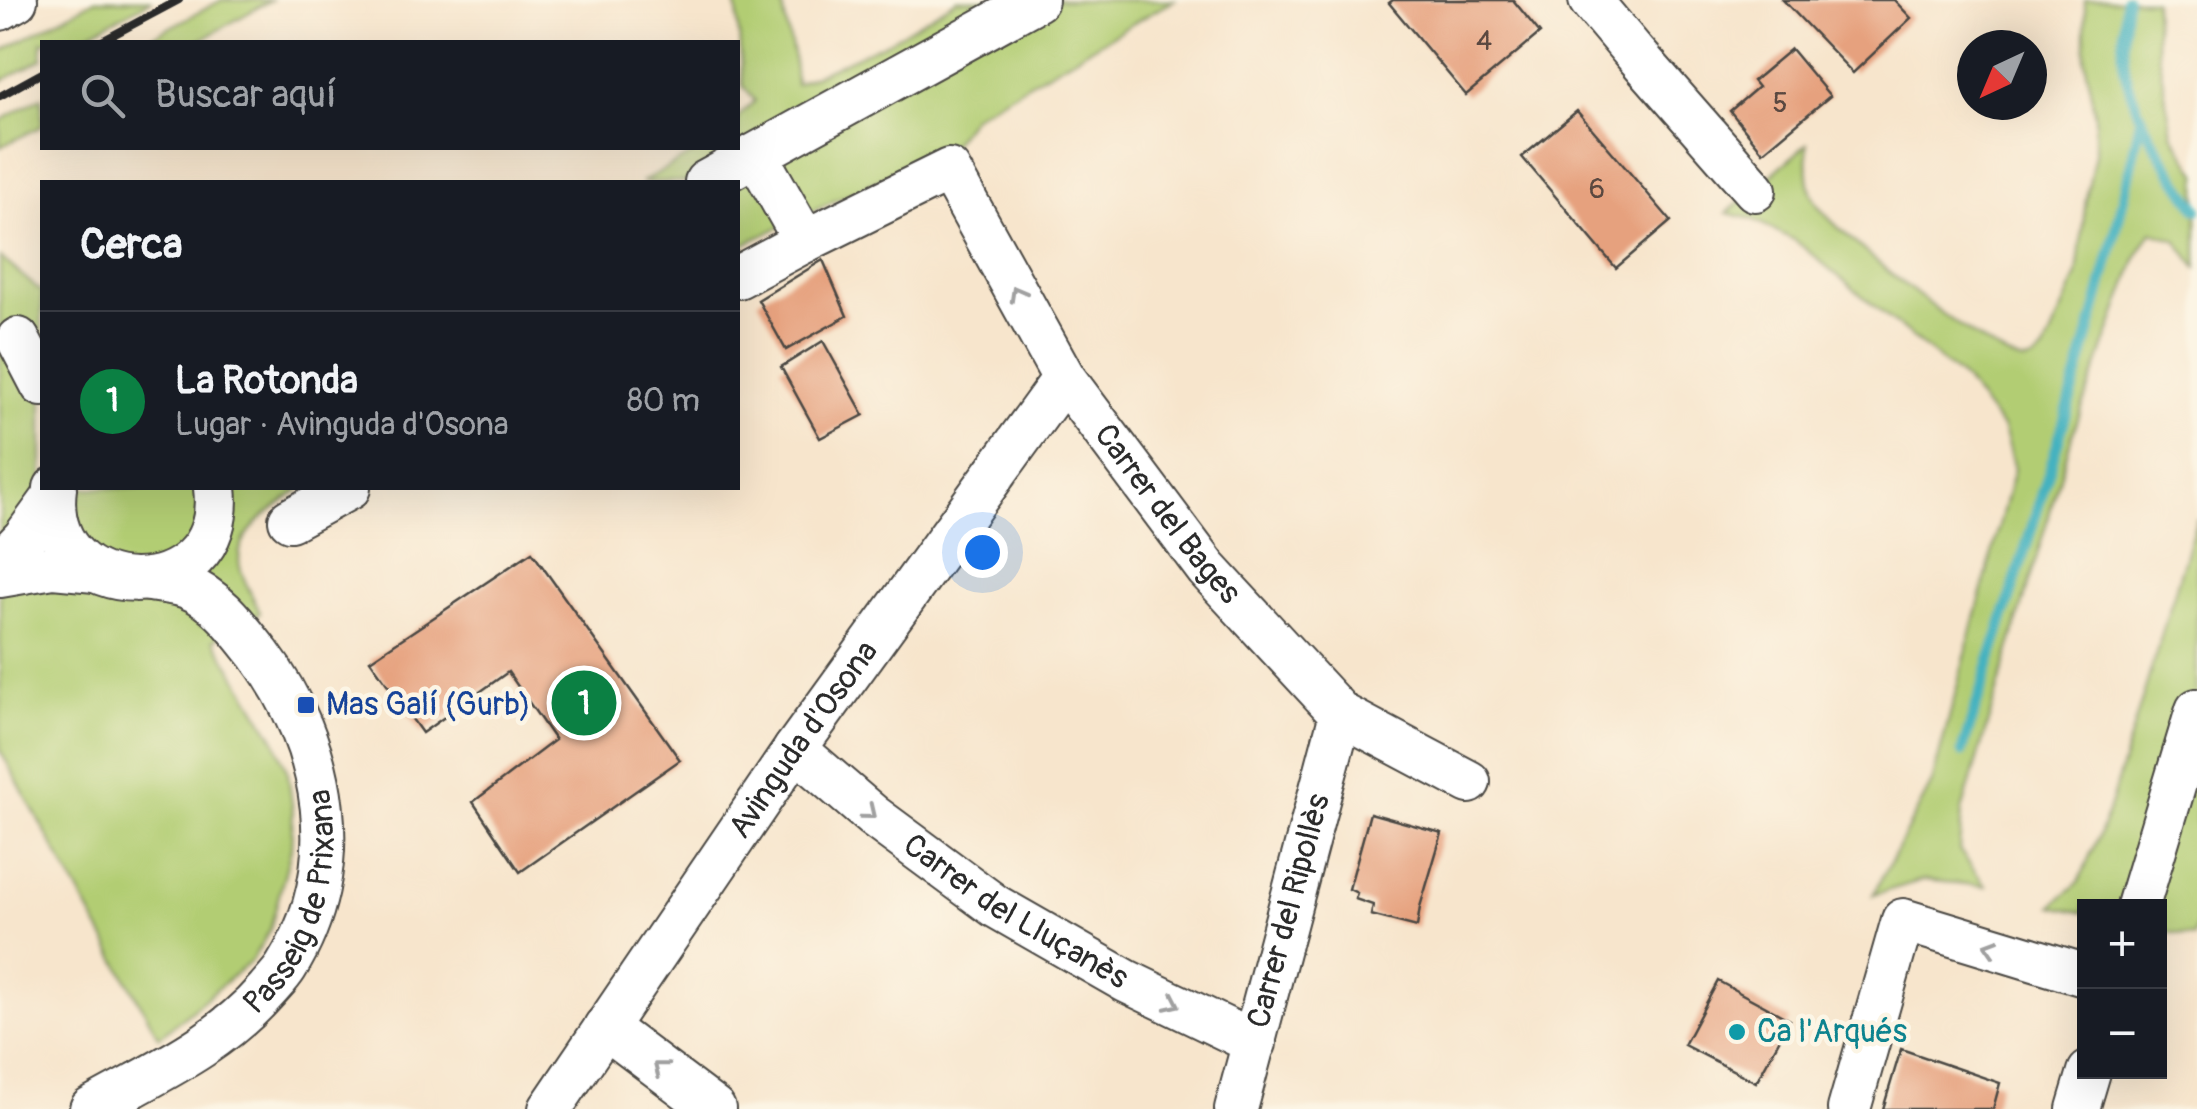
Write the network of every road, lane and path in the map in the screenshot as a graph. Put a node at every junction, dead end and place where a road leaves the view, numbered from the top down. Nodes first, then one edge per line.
1 (16, 0) edge
2 (1037, 0) edge
3 (1590, 0) edge
4 (0, 9) edge
5 (756, 154) junction
6 (710, 180) edge
7 (1755, 190) dead end
8 (805, 240) junction
9 (740, 276) edge
10 (20, 343) edge
11 (1064, 378) junction
12 (40, 381) edge
13 (345, 490) edge
14 (55, 492) edge
15 (218, 504) edge
16 (290, 520) dead end
17 (0, 563) edge
18 (95, 571) junction
19 (0, 576) edge
20 (150, 580) junction
21 (238, 626) junction
22 (2197, 710) edge
23 (1341, 714) junction
24 (795, 749) junction
25 (1469, 782) dead end
26 (2140, 899) edge
27 (2077, 973) edge
28 (605, 1027) junction
29 (1256, 1042) junction
30 (2087, 1079) edge
31 (92, 1109) edge
32 (550, 1109) edge
33 (714, 1109) edge
34 (1236, 1109) edge
35 (1850, 1109) edge
36 (2078, 1109) edge

1 - 4 street
2 - 5 street
3 - 7 street
5 - 6 street
5 - 8 street
8 - 9 street
11 -> 8 street, Carrer del Bages
10 - 12 street
11 - 23 street, Carrer del Bages
11 - 24 street, Avinguda d'Osona
13 - 16 street
14 - 17 street
14 - 18 street
15 - 20 street
15 - 21 street, Passeig de Prixana
18 - 19 street, Passeig de Prixana
18 - 20 street, Passeig de Prixana
20 - 21 street, Passeig de Prixana
21 - 31 street, Passeig de Prixana
22 - 26 street
23 - 25 street, Carrer del Bages
23 - 29 street, Carrer del Ripollès
24 - 28 street, Avinguda d'Osona
24 -> 29 street, Carrer del Lluçanès
27 -> 35 street
28 - 32 street, Avinguda d'Osona
33 -> 28 street
29 - 34 street, Carrer del Ripollès
30 - 36 street

